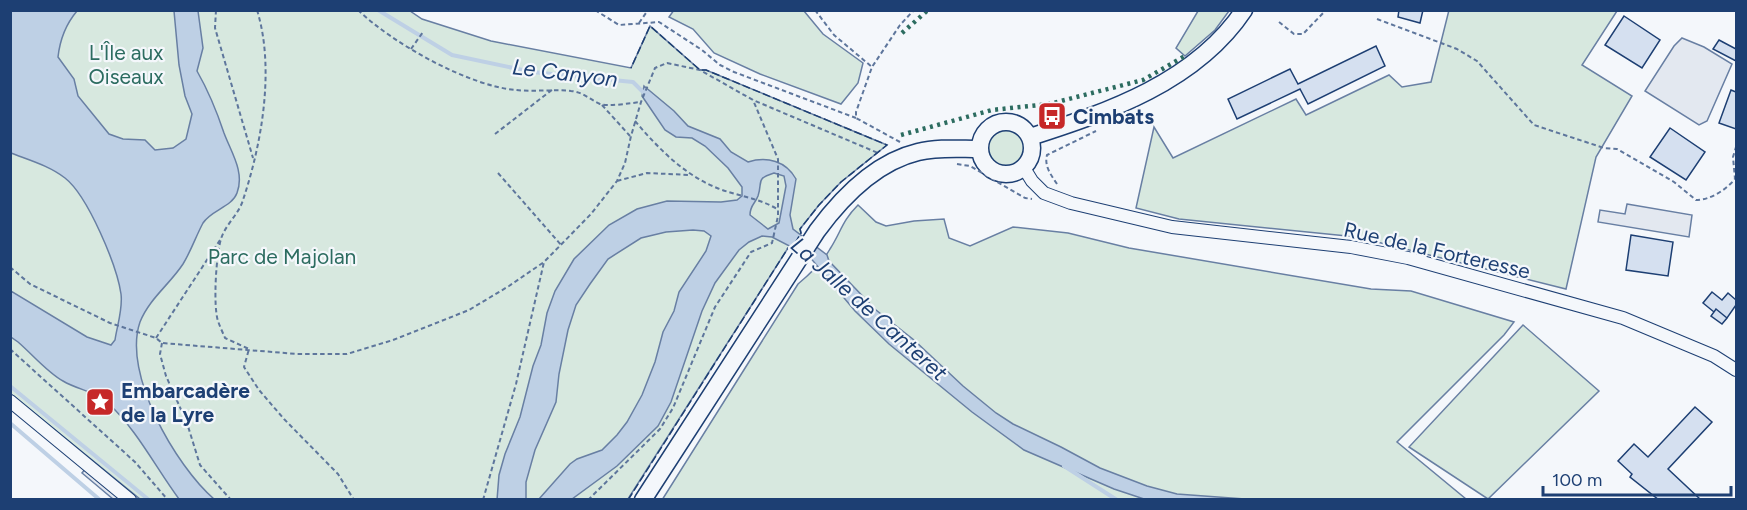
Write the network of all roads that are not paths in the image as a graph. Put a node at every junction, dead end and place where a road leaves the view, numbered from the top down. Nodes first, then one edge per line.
1 (1244, 10) edge
2 (1030, 137) junction
3 (979, 149) junction
4 (1024, 168) junction
5 (1737, 370) edge
6 (10, 401) edge
7 (130, 500) edge
8 (643, 500) edge

1 - 2 main road
2 - 3 main road
2 - 4 main road
3 - 4 main road
3 - 8 main road
4 - 5 street, Rue de la Forteresse
6 - 7 street

